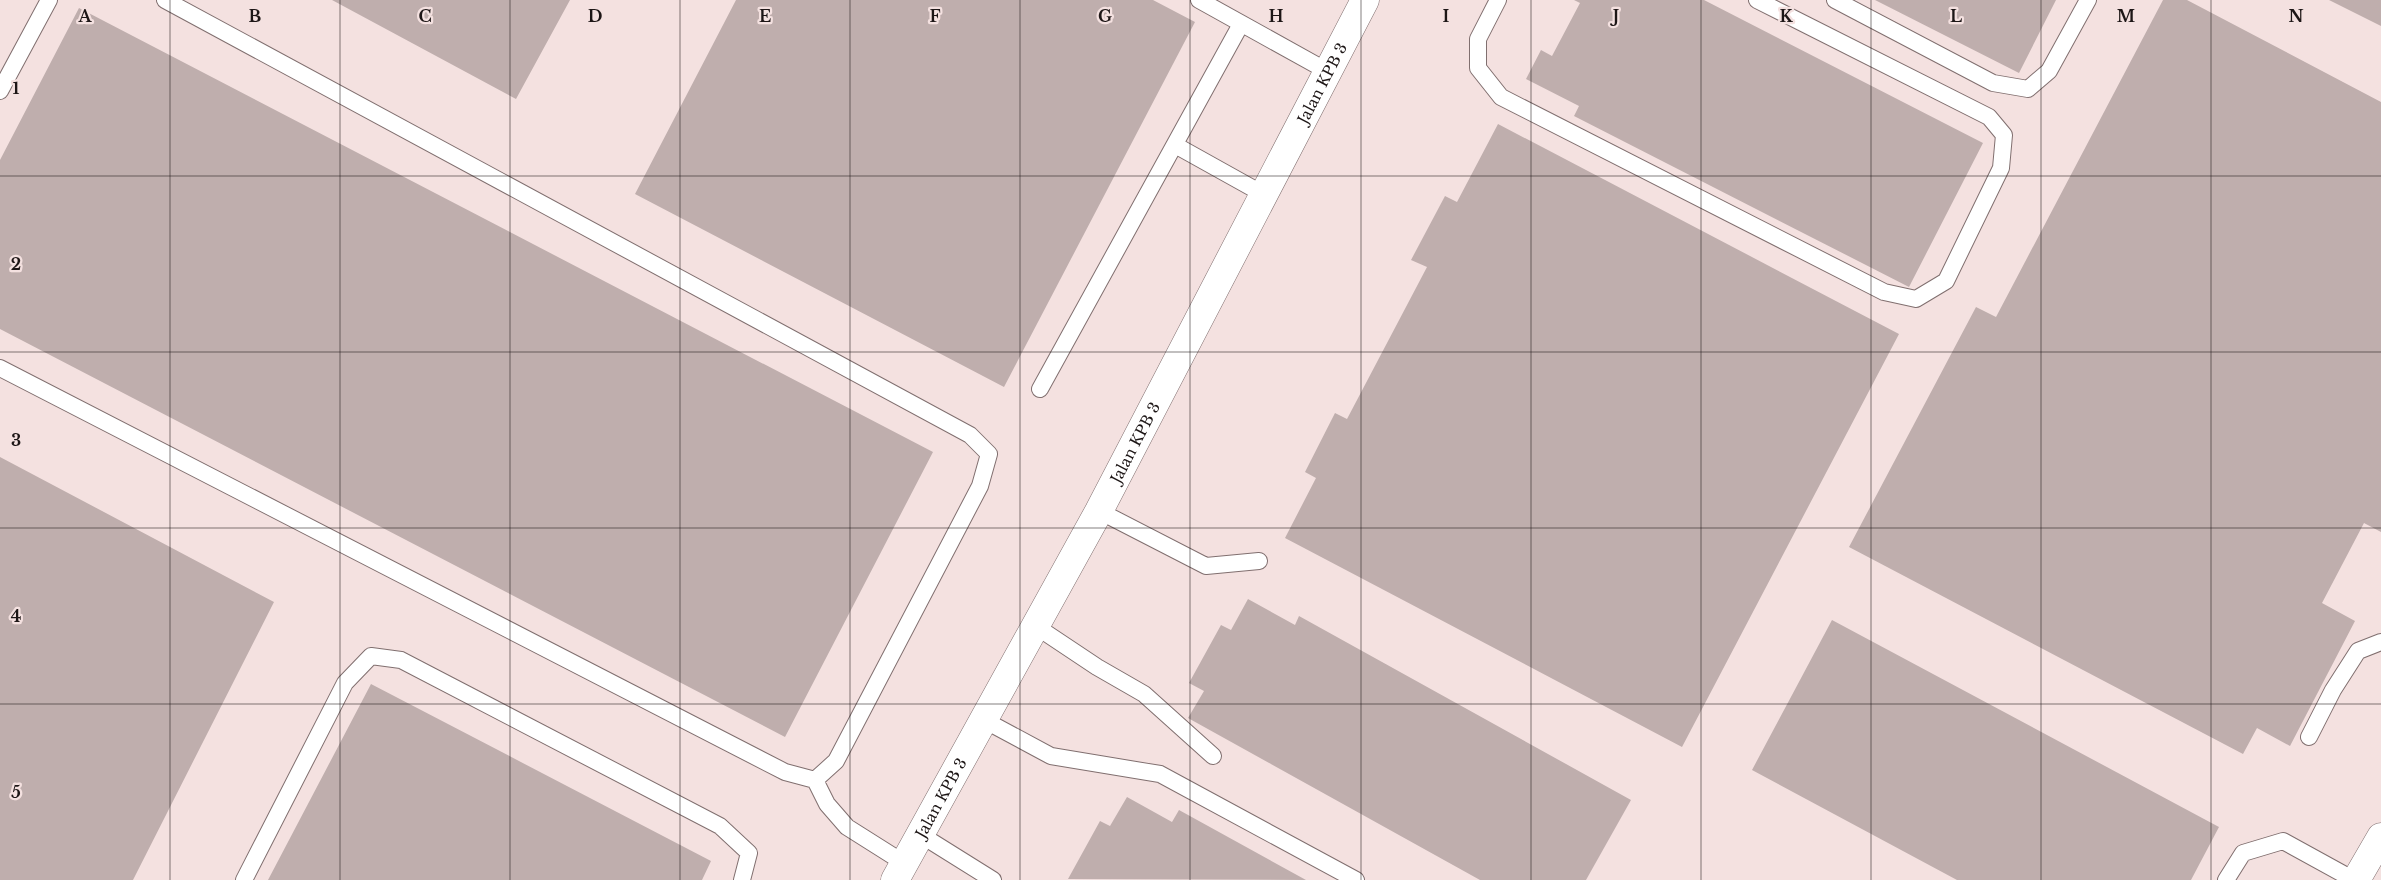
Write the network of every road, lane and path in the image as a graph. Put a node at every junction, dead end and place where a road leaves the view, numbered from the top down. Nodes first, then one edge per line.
1 (49, 0) edge
2 (166, 0) edge
3 (1198, 0) edge
4 (1365, 0) edge
5 (1498, 0) edge
6 (1757, 0) edge
7 (1835, 0) edge
8 (2088, 0) edge
9 (1241, 24) junction
10 (1327, 72) junction
11 (0, 91) edge
12 (1175, 145) junction
13 (1263, 194) junction
14 (0, 368) edge
15 (1040, 389) dead end
16 (1099, 511) junction
17 (1259, 562) dead end
18 (1036, 627) junction
19 (2381, 642) edge
20 (984, 720) junction
21 (2309, 737) dead end
22 (1213, 756) dead end
23 (815, 780) junction
24 (921, 835) junction
25 (2381, 837) edge
26 (899, 872) edge
27 (244, 880) edge
28 (742, 880) edge
29 (993, 880) edge
30 (1356, 880) edge
31 (2226, 880) edge
32 (2355, 880) edge

1 - 11 lane
2 - 23 lane
3 - 9 lane
4 - 10 street, Jalan KPB 3
5 - 6 lane
7 - 8 lane
9 - 10 lane
9 - 12 lane
10 - 13 street, Jalan KPB 3
12 - 13 lane
12 - 15 lane
13 - 16 street, Jalan KPB 3
14 - 23 lane
16 - 17 lane
16 - 18 street, Jalan KPB 3
18 - 20 street, Jalan KPB 3
18 - 22 lane
19 - 21 lane
20 - 24 street, Jalan KPB 3
20 - 30 lane
23 - 26 lane
24 - 26 street, Jalan KPB 3
24 - 29 lane
25 - 32 street
27 - 28 lane
31 - 32 lane

